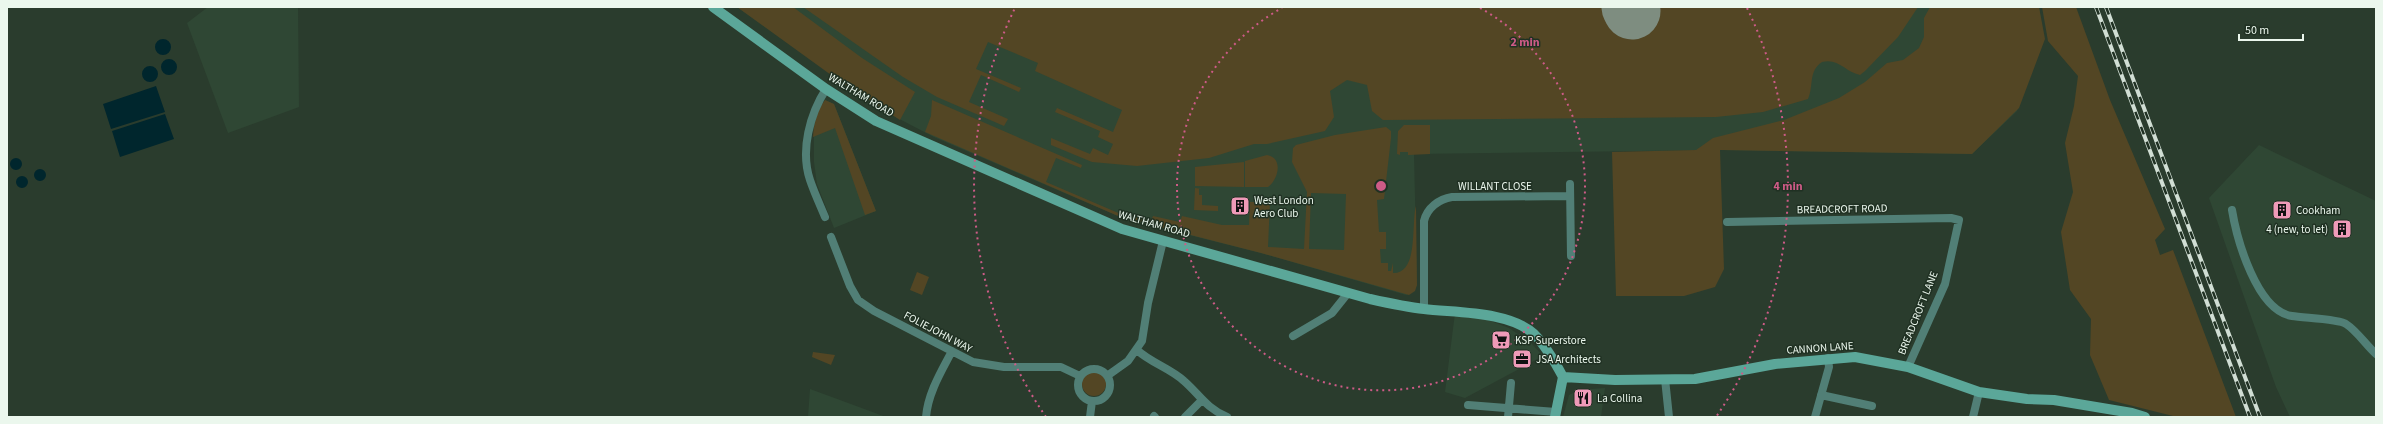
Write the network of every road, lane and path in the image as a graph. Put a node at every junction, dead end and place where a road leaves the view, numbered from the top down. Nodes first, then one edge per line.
1 (712, 7) edge
2 (826, 89) junction
3 (1570, 184) dead end
4 (1570, 196) junction
5 (2232, 210) dead end
6 (825, 217) dead end
7 (1958, 220) joint
8 (1727, 222) dead end
9 (831, 237) dead end
10 (1163, 241) junction
11 (1571, 256) dead end
12 (1348, 293) junction
13 (1424, 309) junction
14 (1293, 336) dead end
15 (1137, 350) junction
16 (952, 351) junction
17 (2376, 354) edge
18 (1828, 358) junction
19 (1908, 367) junction
20 (1080, 376) junction
21 (1107, 376) junction
22 (1563, 377) junction
23 (1665, 379) junction
24 (1511, 383) dead end
25 (1979, 392) junction
26 (1820, 396) junction
27 (1092, 401) junction
28 (1201, 401) junction
29 (1468, 405) dead end
30 (1872, 406) dead end
31 (1509, 408) junction
32 (1555, 415) edge
33 (926, 417) edge
34 (1090, 417) edge
35 (1185, 417) edge
36 (1227, 417) edge
37 (1508, 417) edge
38 (1669, 417) edge
39 (1815, 417) edge
40 (1973, 417) edge
41 (2145, 417) edge

1 - 2 street, WALTHAM ROAD
2 - 6 street
2 - 10 street, WALTHAM ROAD
3 - 4 street
4 - 11 street
4 - 13 street, WILLANT CLOSE
5 - 17 street
7 - 8 street, BREADCROFT ROAD
7 - 19 street, BREADCROFT LANE
9 - 16 street, FOLIEJOHN WAY
10 - 12 street, WALTHAM ROAD
10 - 15 street
12 - 13 street, WALTHAM ROAD
12 - 14 street
13 - 22 street, WALTHAM ROAD
15 - 21 street
15 - 28 street
16 - 20 street, FOLIEJOHN WAY
16 - 33 street
18 - 19 street, CANNON LANE
18 - 23 street, CANNON LANE
18 - 26 street
19 - 25 street, CANNON LANE
20 - 21 street
20 - 27 street
21 - 27 street
22 - 23 street, CANNON LANE
22 - 32 street
23 - 38 street
24 - 31 street
25 - 40 street
25 - 41 street, CANNON LANE
26 - 30 street
26 - 39 street
27 - 34 street
28 - 35 street
28 - 36 street
29 - 31 street
31 - 32 street
31 - 37 street

